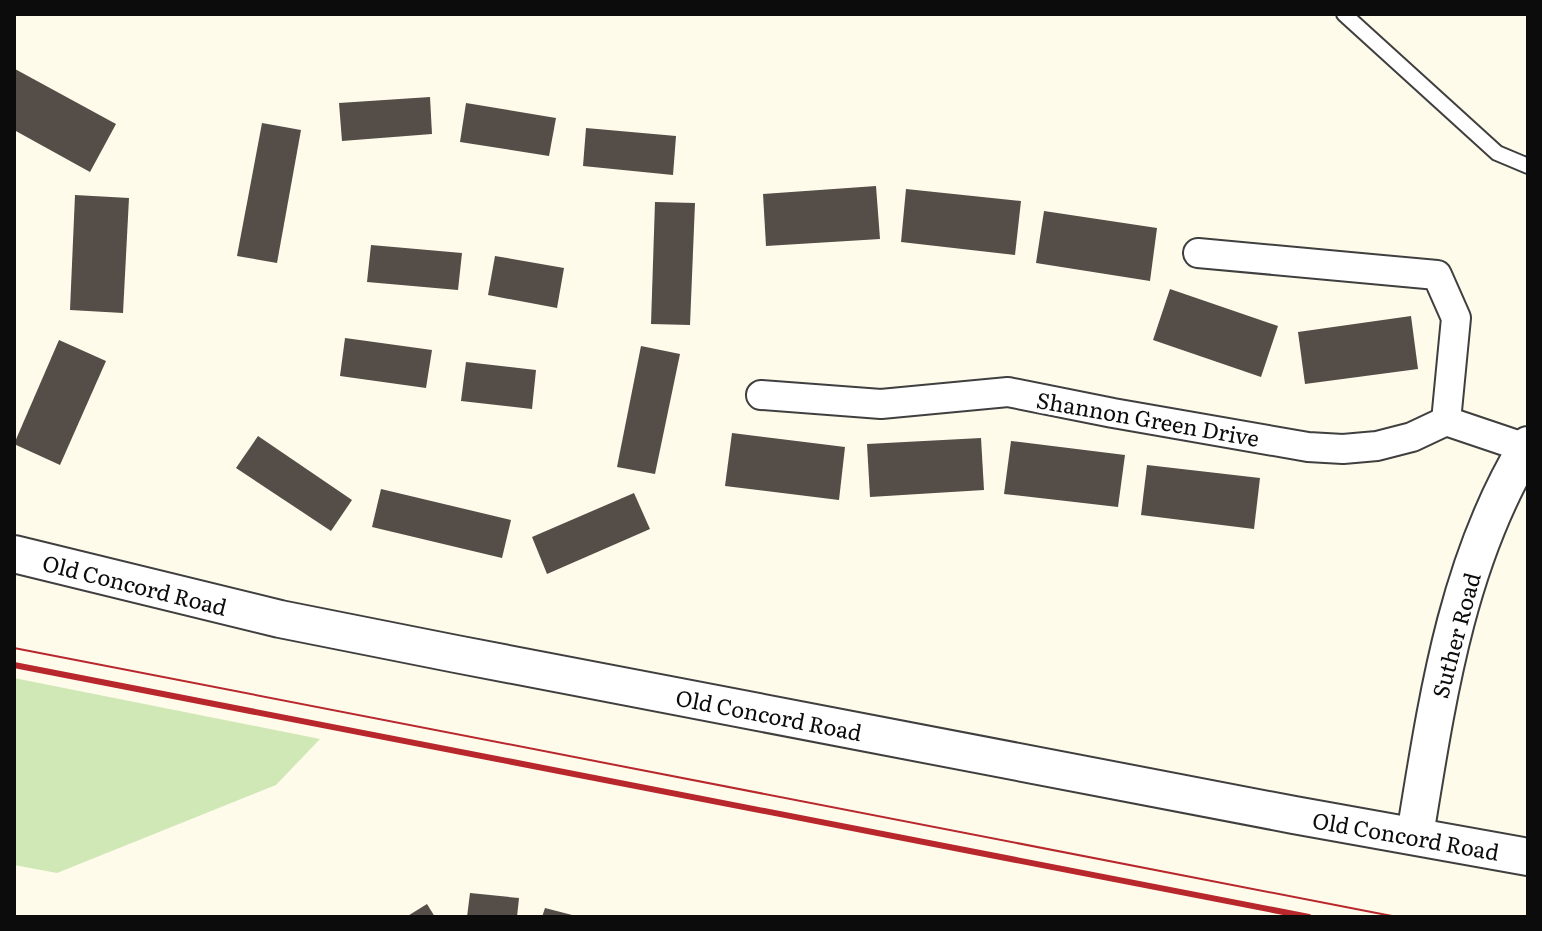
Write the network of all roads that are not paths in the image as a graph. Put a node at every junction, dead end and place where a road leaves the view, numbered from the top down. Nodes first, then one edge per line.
1 (1344, 14) edge
2 (1528, 166) edge
3 (1198, 253) dead end
4 (761, 395) dead end
5 (1446, 421) junction
6 (1527, 446) edge
7 (14, 554) edge
8 (1415, 835) junction
9 (1528, 857) edge

1 - 2 lane
3 - 5 street
4 - 5 street, Shannon Green Drive
5 - 6 street
6 - 8 street, Suther Road
7 - 8 street, Old Concord Road
8 - 9 street, Old Concord Road

